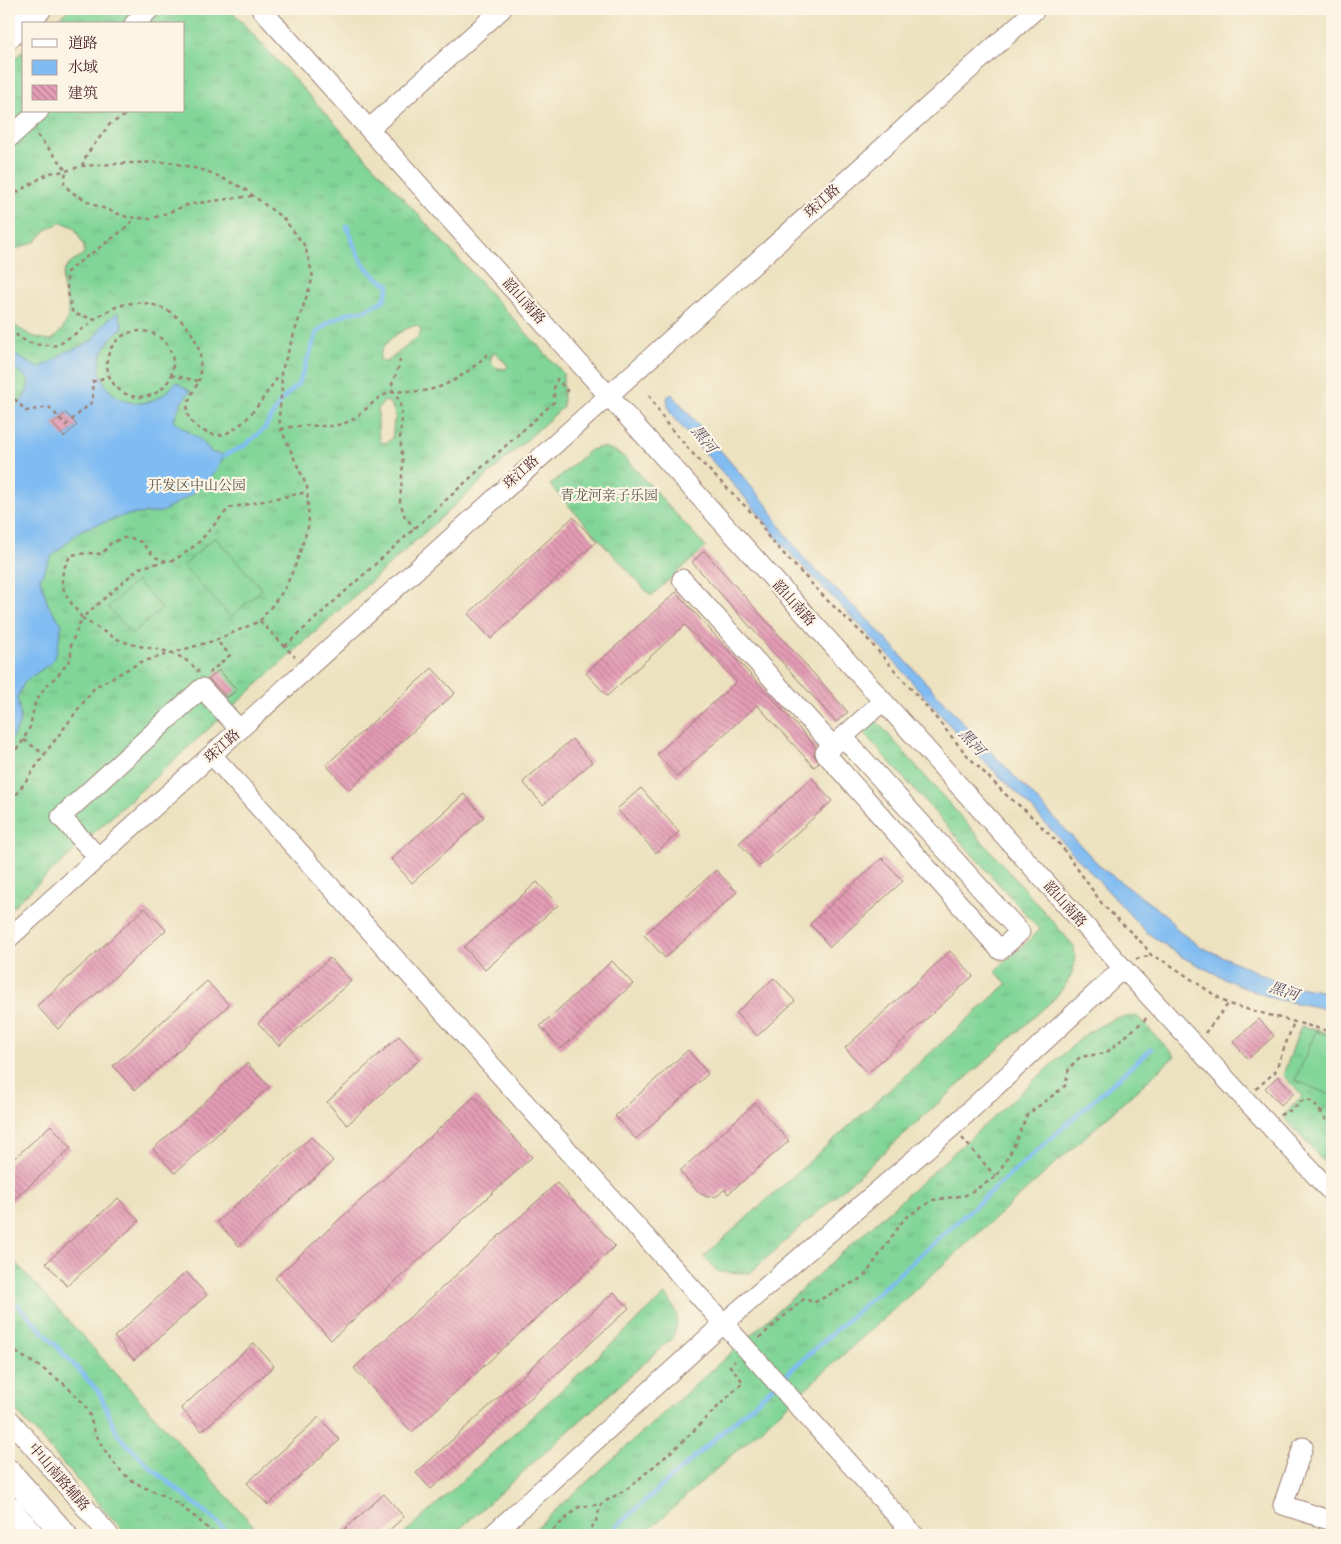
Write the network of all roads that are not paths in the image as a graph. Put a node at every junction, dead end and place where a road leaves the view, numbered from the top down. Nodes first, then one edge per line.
1 (39, 9) edge
2 (150, 9) edge
3 (261, 9) edge
4 (502, 9) edge
5 (1036, 9) edge
6 (25, 22) edge
7 (136, 22) edge
8 (22, 24) edge
9 (9, 36) edge
10 (32, 117) edge
11 (369, 129) junction
12 (9, 138) edge
13 (607, 394) junction
14 (682, 579) dead end
15 (883, 702) junction
16 (240, 730) junction
17 (838, 742) junction
18 (212, 755) junction
19 (98, 857) junction
20 (9, 938) edge
21 (1123, 968) junction
22 (1332, 1193) edge
23 (724, 1323) junction
24 (9, 1419) edge
25 (1304, 1447) dead end
26 (9, 1472) edge
27 (9, 1508) edge
28 (1332, 1521) edge
29 (32, 1535) edge
30 (64, 1535) edge
31 (109, 1535) edge
32 (492, 1535) edge
33 (914, 1535) edge

1 - 6 main road
2 - 7 street
3 - 11 street, 韶山南路
4 - 11 street
5 - 13 street, 珠江路
8 - 9 main road
10 - 12 street
11 - 13 street, 韶山南路
13 - 15 street, 韶山南路
13 - 16 street, 珠江路
14 - 17 street
15 - 17 street
15 - 21 street, 韶山南路
16 - 18 street, 珠江路
16 - 19 street
17 - 17 street
18 - 19 street, 珠江路
18 - 23 street
19 - 20 street, 珠江路
21 - 22 street, 韶山南路
21 - 23 street
23 - 32 street
23 - 33 street
24 - 31 street, 中山南路辅路
25 - 28 street
26 - 30 main road
27 - 29 main road

